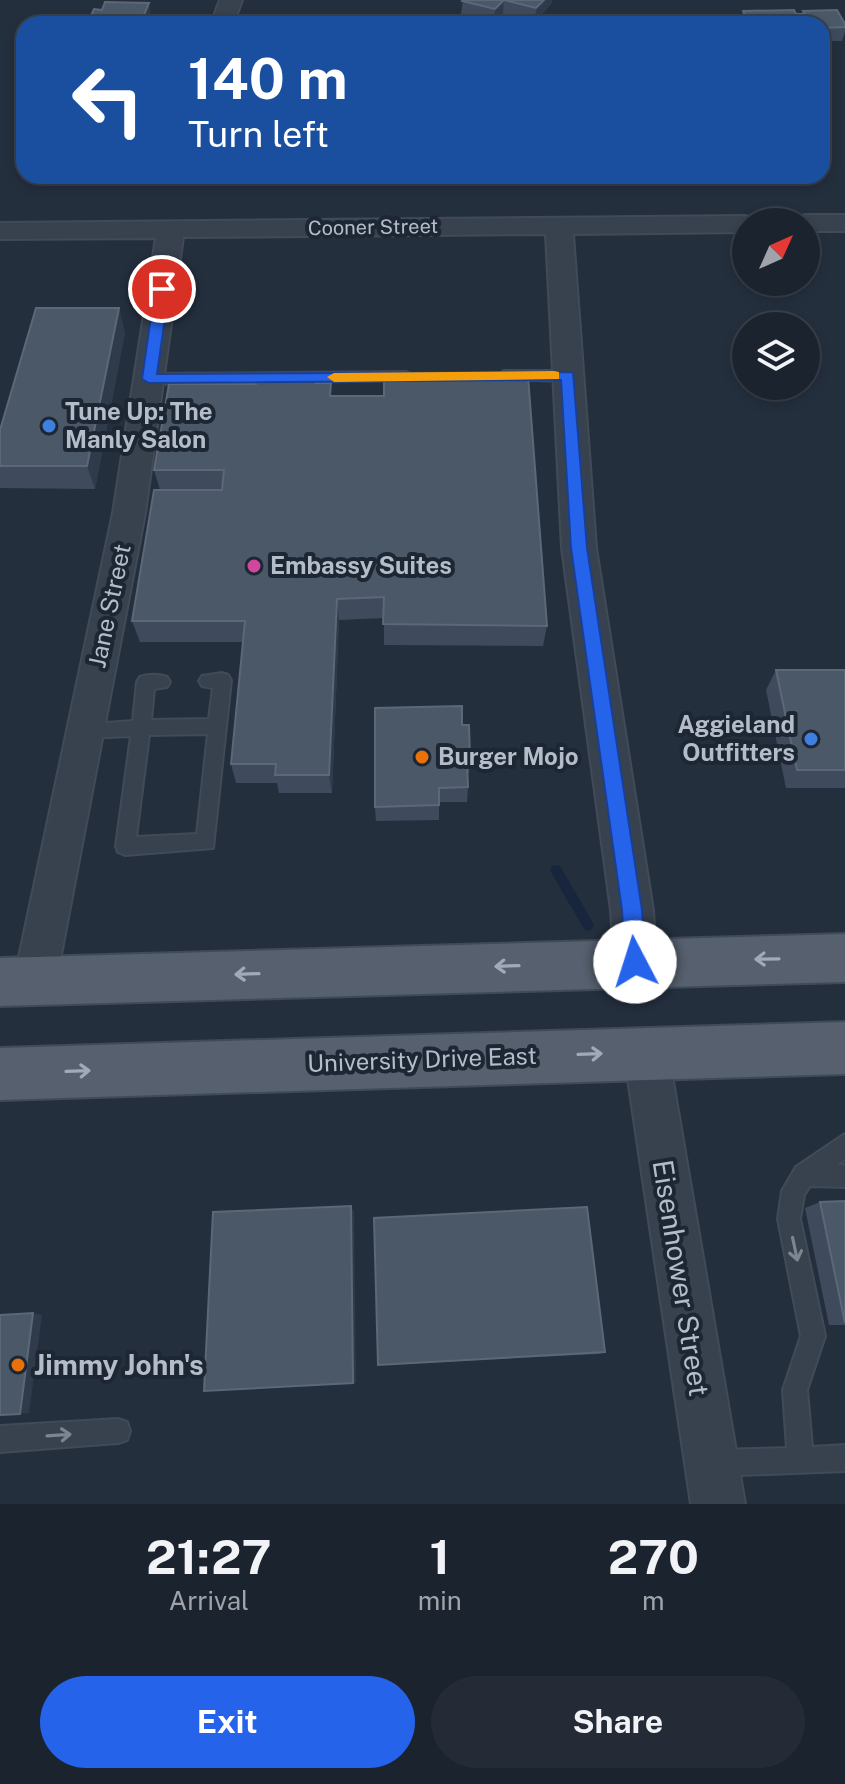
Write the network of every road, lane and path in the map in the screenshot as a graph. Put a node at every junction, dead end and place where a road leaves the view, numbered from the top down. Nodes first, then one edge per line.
1 (820, 223) edge
2 (845, 223) edge
3 (732, 224) edge
4 (559, 226) junction
5 (171, 229) junction
6 (0, 231) edge
7 (490, 376) edge
8 (568, 376) junction
9 (428, 377) edge
10 (149, 379) junction
11 (208, 681) dead end
12 (161, 682) dead end
13 (218, 726) junction
14 (141, 728) junction
15 (85, 730) junction
16 (845, 958) edge
17 (635, 962) junction
18 (18, 981) edge
19 (845, 1048) edge
20 (646, 1052) junction
21 (0, 1074) edge
22 (845, 1145) edge
23 (804, 1175) junction
24 (845, 1176) edge
25 (118, 1431) dead end
26 (0, 1439) edge
27 (845, 1458) edge
28 (800, 1459) junction
29 (712, 1494) edge

1 - 2 street
3 - 4 street, Cooner Street
4 - 5 street, Cooner Street
4 - 8 street
5 - 6 street, Cooner Street
5 - 10 street, Jane Street
7 - 8 lane
8 - 17 street
9 - 10 lane
10 - 15 street, Jane Street
11 - 13 lane
12 - 14 lane
13 - 14 lane
13 - 14 lane
14 - 15 lane
15 - 18 street, Jane Street
16 -> 17 main road
17 -> 18 main road
19 - 20 main road, University Drive East
21 -> 20 main road, University Drive East
20 - 29 street, Eisenhower Street
22 - 23 lane
23 - 24 lane
23 -> 28 lane
26 -> 25 lane
27 - 28 lane
28 - 29 lane

